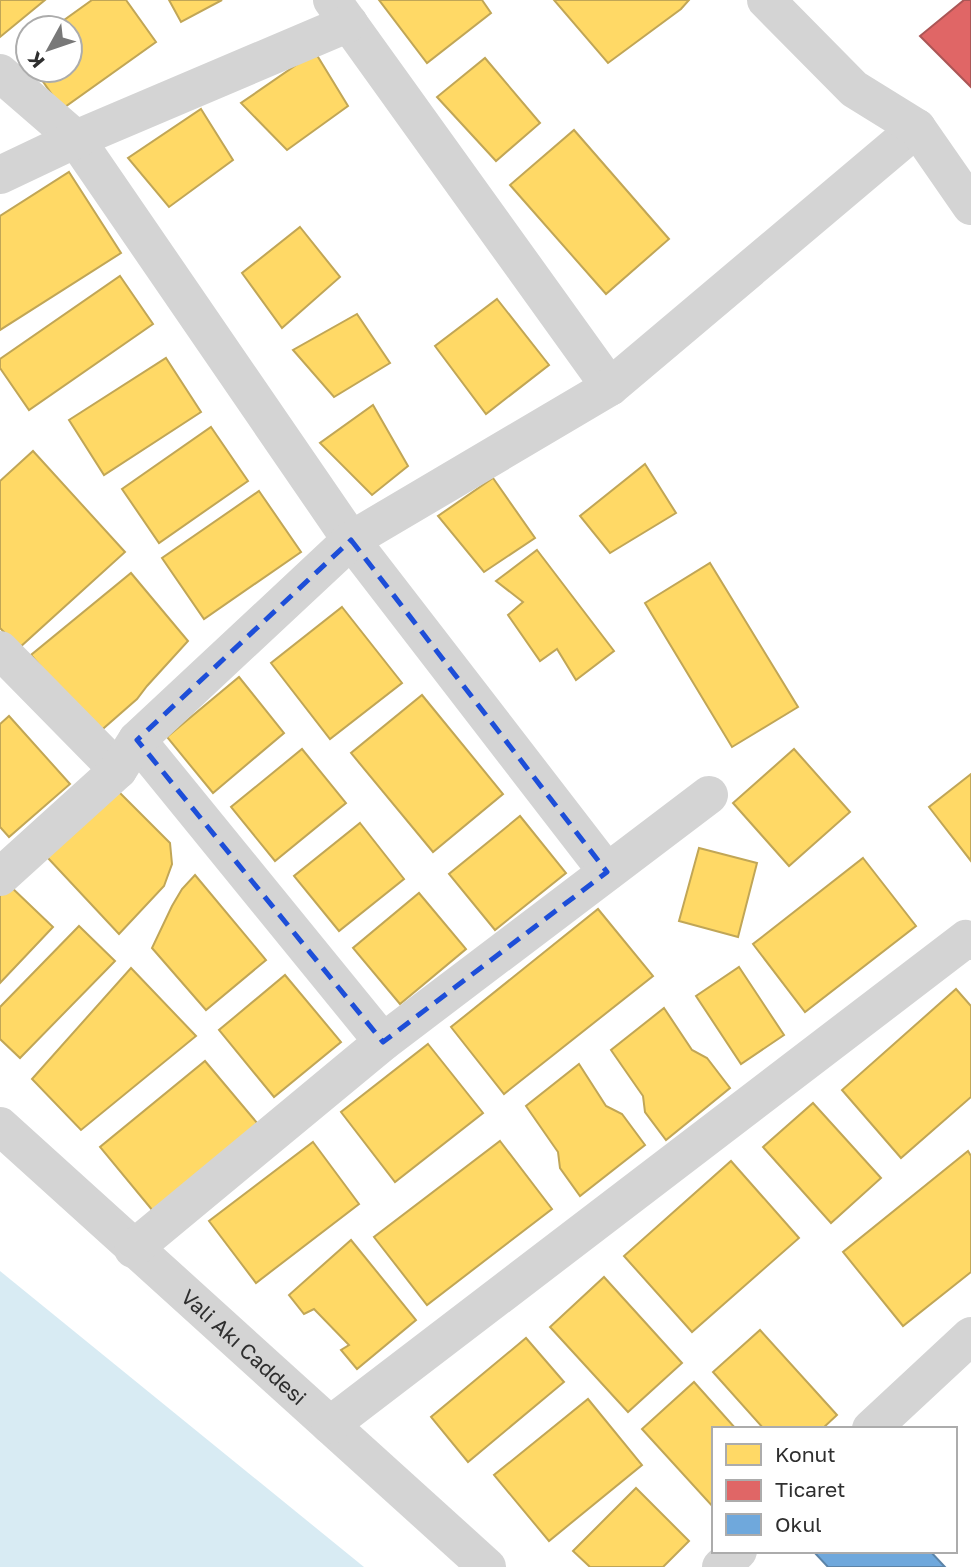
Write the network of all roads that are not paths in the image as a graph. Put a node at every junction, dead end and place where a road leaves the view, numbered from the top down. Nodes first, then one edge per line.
1 (766, 0) edge
2 (341, 11) edge
3 (0, 73) edge
4 (917, 128) junction
5 (76, 139) junction
6 (0, 175) edge
7 (971, 206) edge
8 (610, 387) junction
9 (351, 540) junction
10 (0, 650) edge
11 (127, 755) junction
12 (709, 795) dead end
13 (607, 873) junction
14 (0, 877) edge
15 (971, 941) edge
16 (383, 1042) junction
17 (0, 1126) edge
18 (133, 1249) junction
19 (971, 1336) edge
20 (330, 1425) junction
21 (873, 1427) edge
22 (736, 1553) edge
23 (487, 1567) edge
24 (721, 1567) edge

1 - 4 street
2 - 5 street
2 - 8 street
3 - 5 street
4 - 7 street
4 - 8 street
5 - 6 street
5 - 9 street
8 - 9 street
9 - 11 street
9 - 13 street
10 - 11 street
11 - 14 street
11 - 16 street
12 - 13 street
13 - 16 street
15 - 20 street
16 - 18 street
17 - 18 street, Vali Akı Caddesi
18 - 20 street, Vali Akı Caddesi
19 - 21 street
20 - 23 street, Vali Akı Caddesi
22 - 24 street

